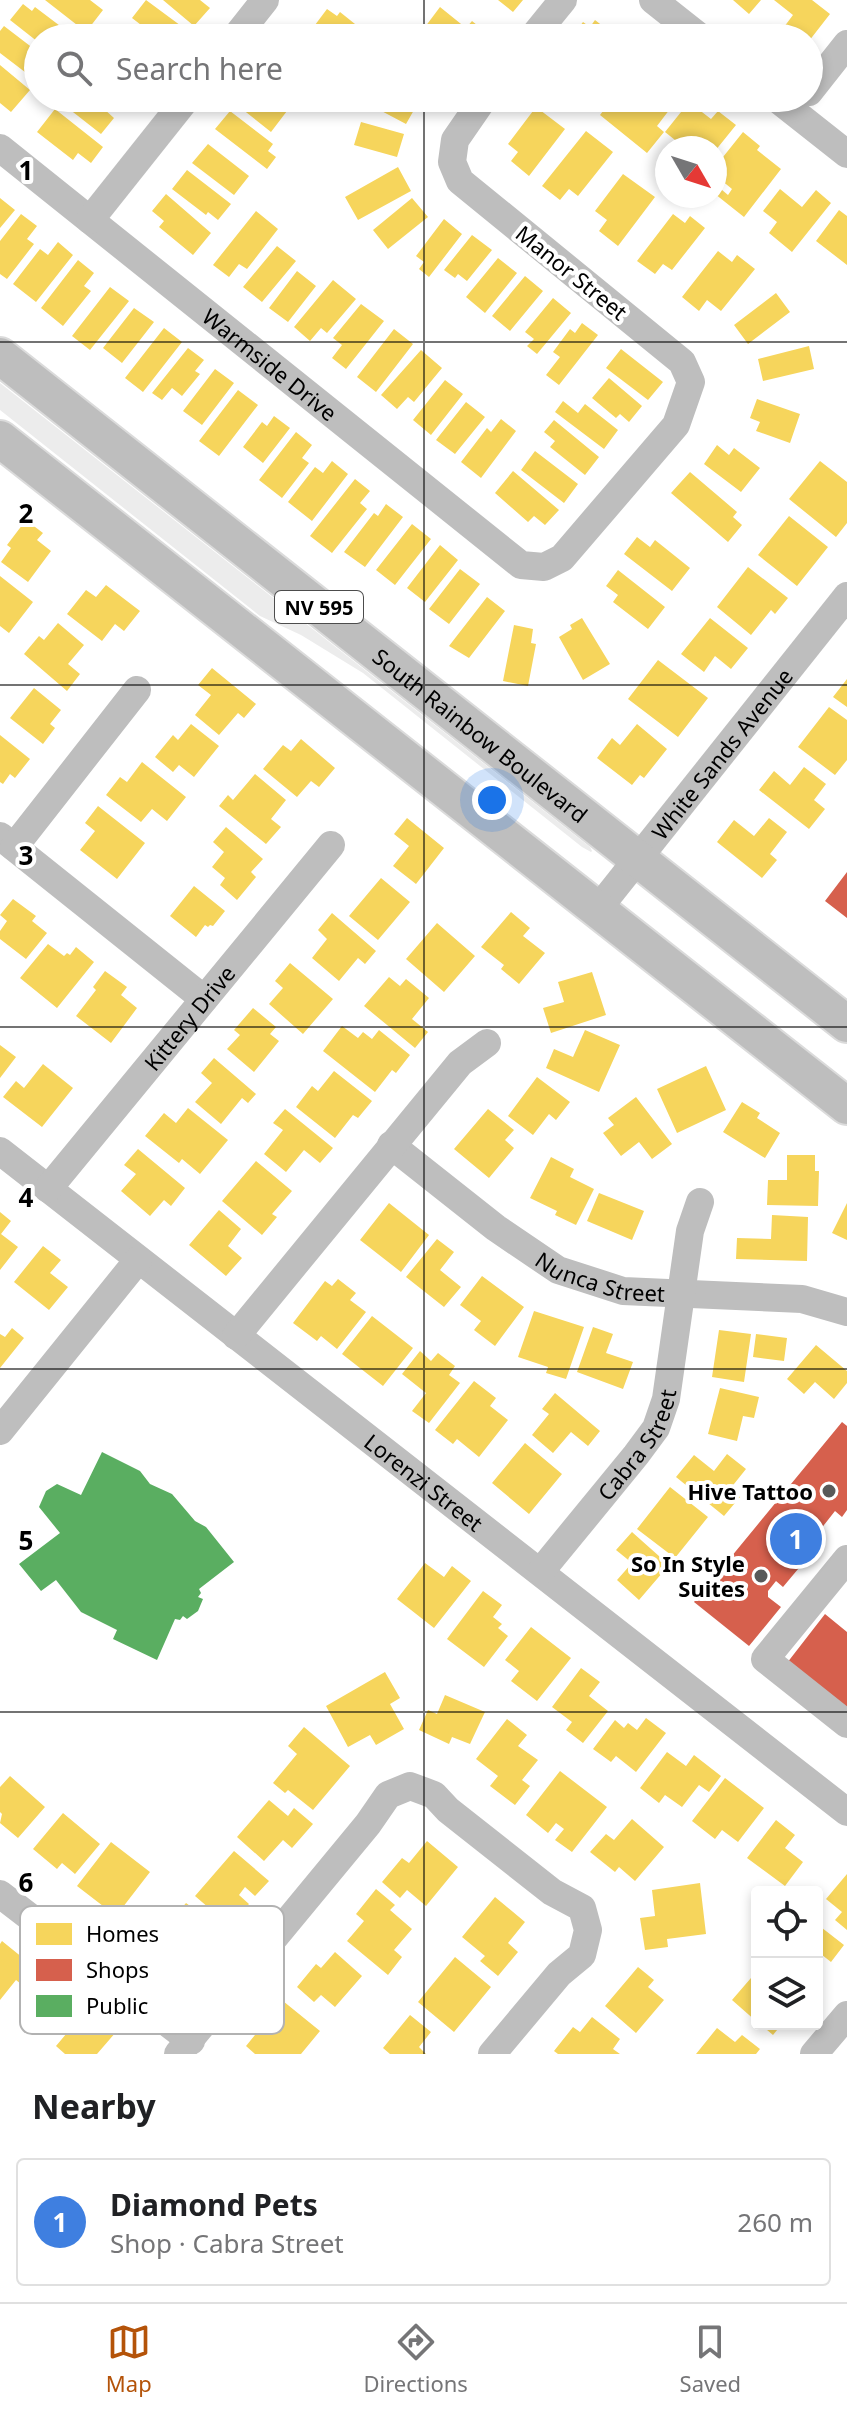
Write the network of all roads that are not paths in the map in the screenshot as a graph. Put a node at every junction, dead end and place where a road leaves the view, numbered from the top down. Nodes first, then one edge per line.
1 (265, 0) edge
2 (563, 0) edge
3 (653, 0) edge
4 (246, 24) edge
5 (543, 24) edge
6 (683, 24) edge
7 (847, 44) edge
8 (823, 70) edge
9 (176, 112) edge
10 (472, 112) edge
11 (807, 112) edge
12 (0, 148) edge
13 (847, 154) edge
14 (90, 220) junction
15 (0, 356) edge
16 (0, 439) edge
17 (544, 567) joint
18 (847, 596) edge
19 (137, 690) dead end
20 (7, 841) edge
21 (331, 845) dead end
22 (638, 859) junction
23 (597, 910) junction
24 (204, 999) junction
25 (847, 1024) edge
26 (487, 1043) dead end
27 (847, 1106) edge
28 (391, 1145) junction
29 (0, 1151) edge
30 (48, 1189) junction
31 (700, 1202) dead end
32 (138, 1260) junction
33 (680, 1295) junction
34 (847, 1312) edge
35 (236, 1336) junction
36 (0, 1431) edge
37 (847, 1559) edge
38 (541, 1571) junction
39 (847, 1724) edge
40 (847, 1812) edge
41 (0, 1894) edge
42 (20, 1911) edge
43 (284, 1926) edge
44 (847, 2015) edge
45 (169, 2034) edge
46 (185, 2047) edge
47 (492, 2054) edge
48 (814, 2054) edge

1 - 4 street
2 - 5 street
3 - 6 street
7 - 8 street
9 - 14 street
10 - 17 street, Manor Street
11 - 13 street
12 - 14 street, Warmside Drive
14 - 17 street, Warmside Drive
15 - 22 main road, South Rainbow Boulevard / NV 595
16 - 23 main road, NV 595
18 - 22 street, White Sands Avenue
19 - 20 street
20 - 24 street
21 - 24 street, Kittery Drive
22 - 23 street, White Sands Avenue
22 - 25 main road, South Rainbow Boulevard / NV 595
23 - 27 main road, NV 595
24 - 30 street, Kittery Drive
26 - 28 street
28 - 33 street, Nunca Street
28 - 35 street
29 - 30 street, Lorenzi Street
30 - 32 street, Lorenzi Street
31 - 33 street, Cabra Street
32 - 35 street, Lorenzi Street
32 - 36 street
33 - 34 street, Nunca Street
33 - 38 street, Cabra Street
35 - 38 street, Lorenzi Street
37 - 39 street
38 - 40 street, Lorenzi Street
41 - 42 street
43 - 47 street
44 - 48 street
45 - 46 street

